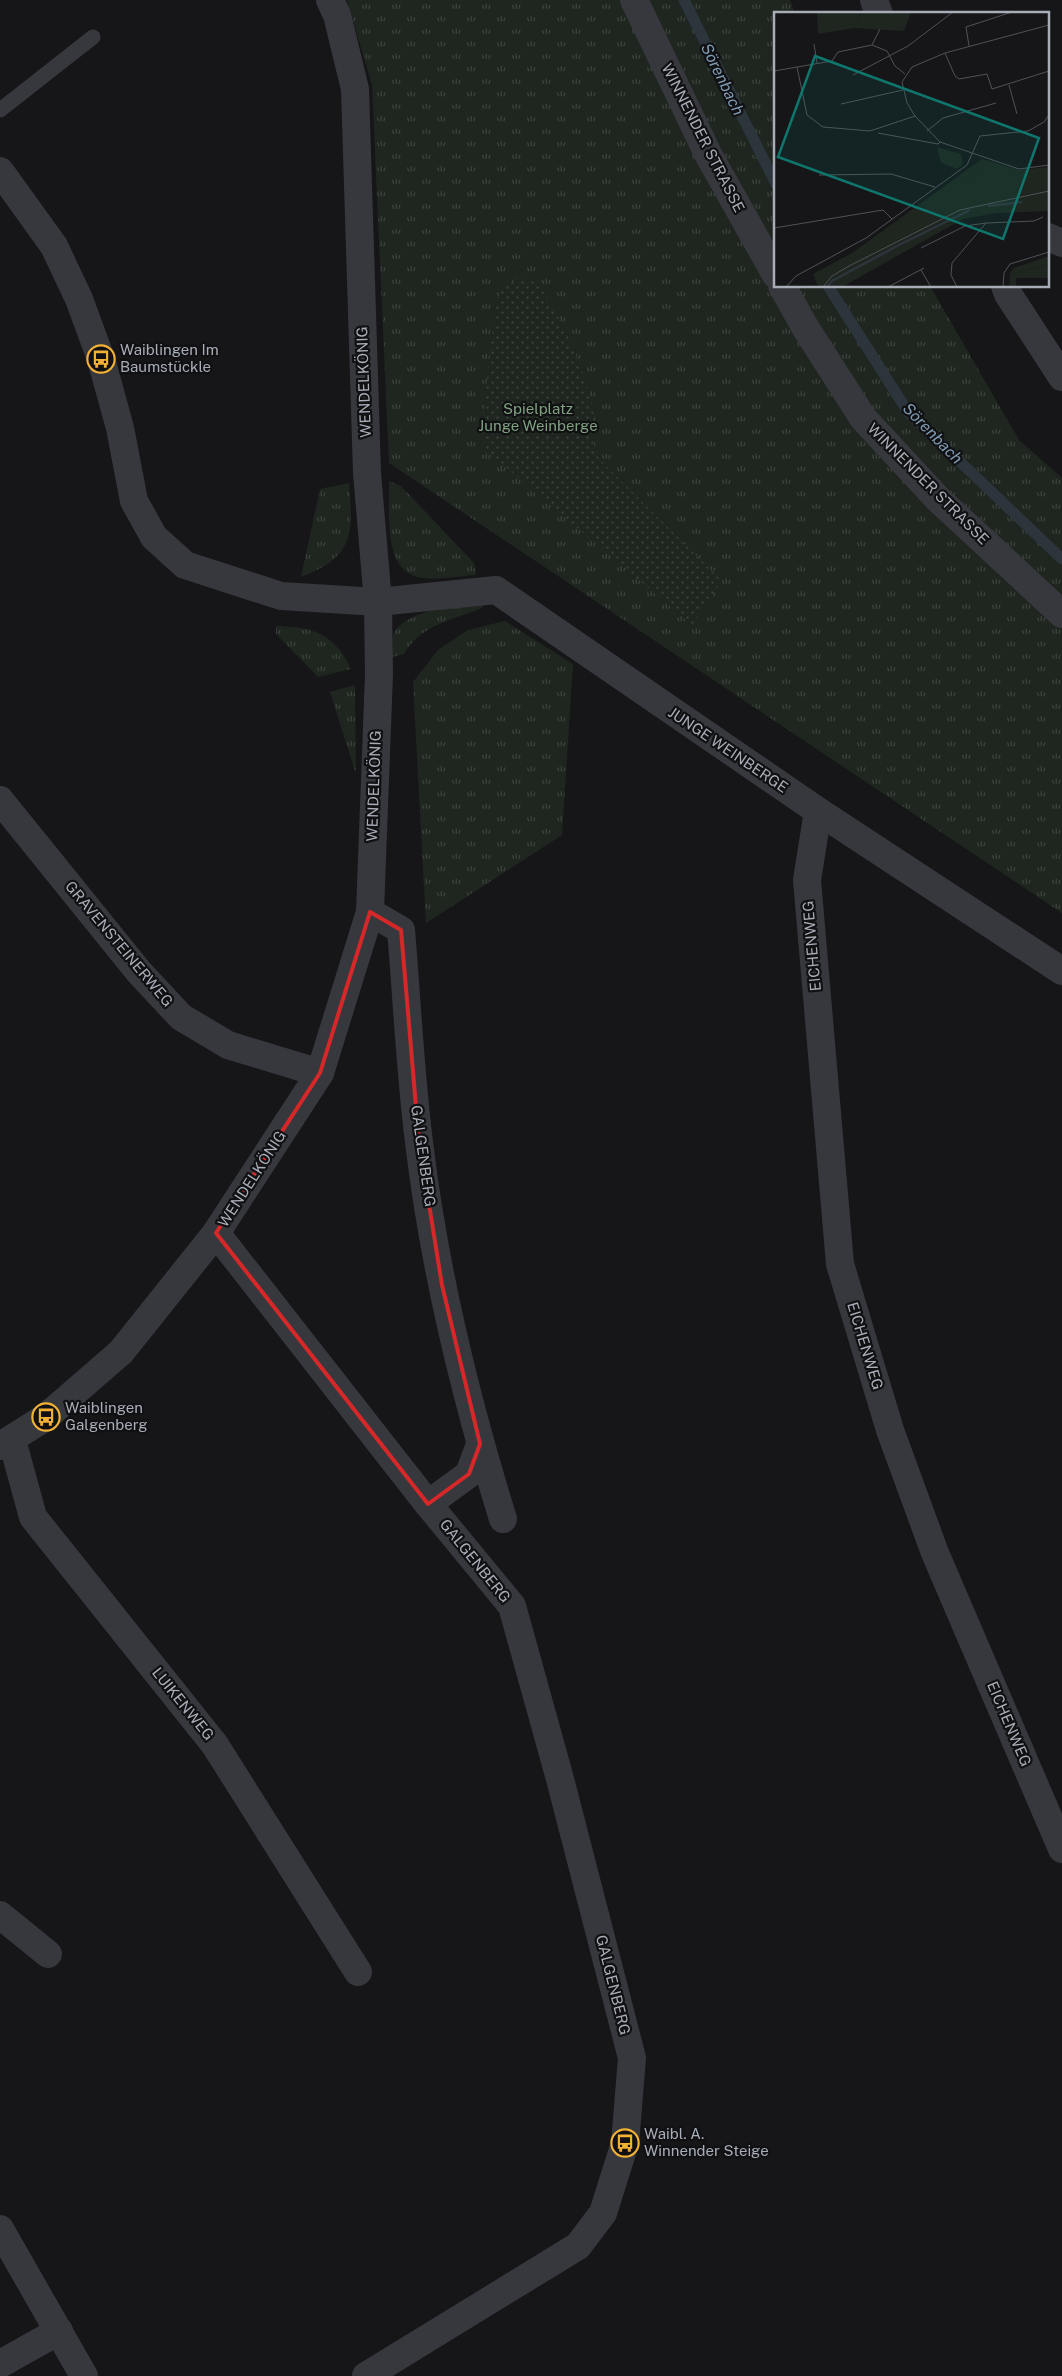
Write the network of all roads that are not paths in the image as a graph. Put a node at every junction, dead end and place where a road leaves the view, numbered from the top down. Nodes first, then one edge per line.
1 (330, 0) edge
2 (634, 0) edge
3 (874, 0) edge
4 (878, 12) edge
5 (93, 36) dead end
6 (0, 110) edge
7 (0, 171) edge
8 (1050, 238) edge
9 (1062, 243) edge
10 (774, 271) edge
11 (783, 288) edge
12 (1006, 288) edge
13 (1062, 377) edge
14 (378, 602) junction
15 (1062, 614) edge
16 (0, 800) edge
17 (818, 811) junction
18 (370, 912) junction
19 (1062, 971) edge
20 (320, 1073) junction
21 (216, 1234) junction
22 (6, 1443) edge
23 (480, 1444) junction
24 (428, 1504) junction
25 (503, 1519) dead end
26 (1062, 1849) edge
27 (0, 1915) edge
28 (48, 1954) dead end
29 (358, 1972) dead end
30 (0, 2229) edge
31 (59, 2331) junction
32 (0, 2364) edge
33 (84, 2376) edge
34 (366, 2376) edge

1 - 14 street, WENDELKÖNIG
2 - 10 street, WINNENDER STRASSE
3 - 4 street
5 - 6 lane
7 - 14 street, JUNGE WEINBERGE
8 - 9 street
11 - 15 street, WINNENDER STRASSE
12 - 13 street
14 - 17 street, JUNGE WEINBERGE
14 - 18 street, WENDELKÖNIG
16 - 20 street, GRAVENSTEINERWEG
17 - 19 street, JUNGE WEINBERGE
17 - 26 street, EICHENWEG
18 - 20 street, WENDELKÖNIG
18 - 23 street, GALGENBERG
20 - 21 street, WENDELKÖNIG
21 - 22 street, WENDELKÖNIG
21 - 24 street, GALGENBERG
22 - 29 street, LUIKENWEG
23 - 24 street, GALGENBERG
23 - 25 street, GALGENBERG
24 - 34 street, GALGENBERG
27 - 28 street
30 - 31 street
31 - 32 street
31 - 33 street

